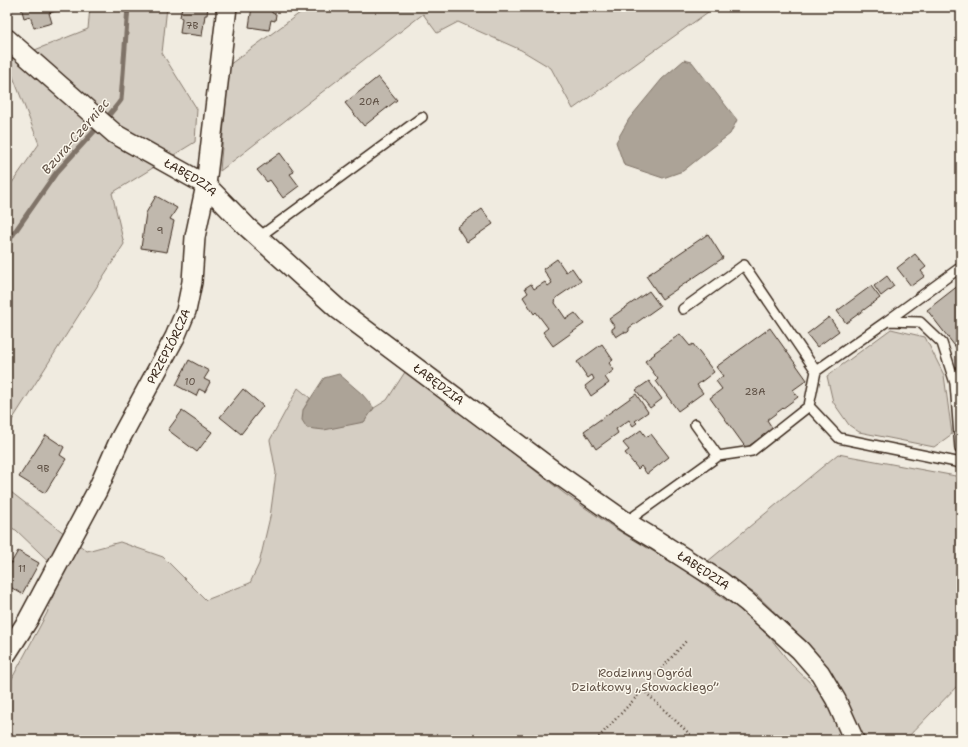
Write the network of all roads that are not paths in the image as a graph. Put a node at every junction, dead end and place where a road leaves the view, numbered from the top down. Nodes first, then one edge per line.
1 (227, 7) edge
2 (7, 39) edge
3 (422, 118) dead end
4 (206, 185) junction
5 (259, 238) junction
6 (961, 267) edge
7 (683, 309) dead end
8 (887, 321) junction
9 (816, 371) junction
10 (809, 406) junction
11 (695, 424) dead end
12 (961, 449) edge
13 (718, 456) junction
14 (947, 460) junction
15 (961, 463) edge
16 (626, 522) junction
17 (7, 653) edge
18 (854, 740) edge

1 - 4 street, PRZEPIÓRCZA
2 - 4 street, ŁABĘDZIA
3 - 5 lane
4 - 5 street, ŁABĘDZIA
4 - 17 street, PRZEPIÓRCZA
5 - 16 street, ŁABĘDZIA
6 - 8 lane
7 - 9 lane
8 - 9 lane
8 - 12 lane
9 - 10 lane
10 - 13 lane
10 - 14 lane
11 - 13 lane
12 - 14 lane
13 - 16 lane
14 - 15 lane
16 - 18 street, ŁABĘDZIA

